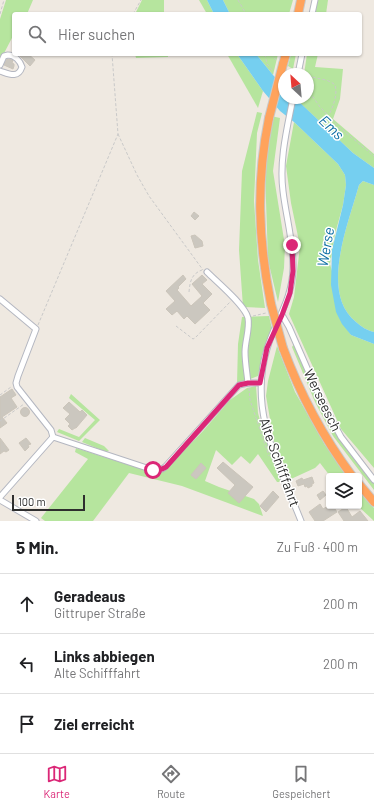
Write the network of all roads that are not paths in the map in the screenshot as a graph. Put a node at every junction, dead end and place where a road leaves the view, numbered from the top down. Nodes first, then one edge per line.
1 (301, 0) edge
2 (315, 0) edge
3 (298, 12) edge
4 (312, 12) edge
5 (12, 56) edge
6 (13, 56) edge
7 (285, 56) edge
8 (302, 56) edge
9 (0, 65) edge
10 (299, 68) edge
11 (0, 70) edge
12 (292, 104) edge
13 (206, 271) road end
14 (0, 299) edge
15 (282, 315) junction
16 (248, 383) junction
17 (260, 383) junction
18 (53, 437) junction
19 (350, 473) edge
20 (374, 480) edge
21 (362, 488) edge
22 (0, 499) edge
23 (374, 502) edge
24 (36, 521) edge
25 (299, 521) edge

1 - 3 highway
2 - 4 street
5 - 9 street
6 - 11 street
7 - 19 highway, bridge
8 - 10 street
12 - 15 street, Alte Schifffahrt
13 - 16 street
14 - 18 street
15 - 17 street, Alte Schifffahrt
15 - 20 street, Werseesch
16 - 17 street
16 - 18 street
17 - 25 street, Alte Schifffahrt
18 - 22 street
21 - 23 highway
22 - 24 street

